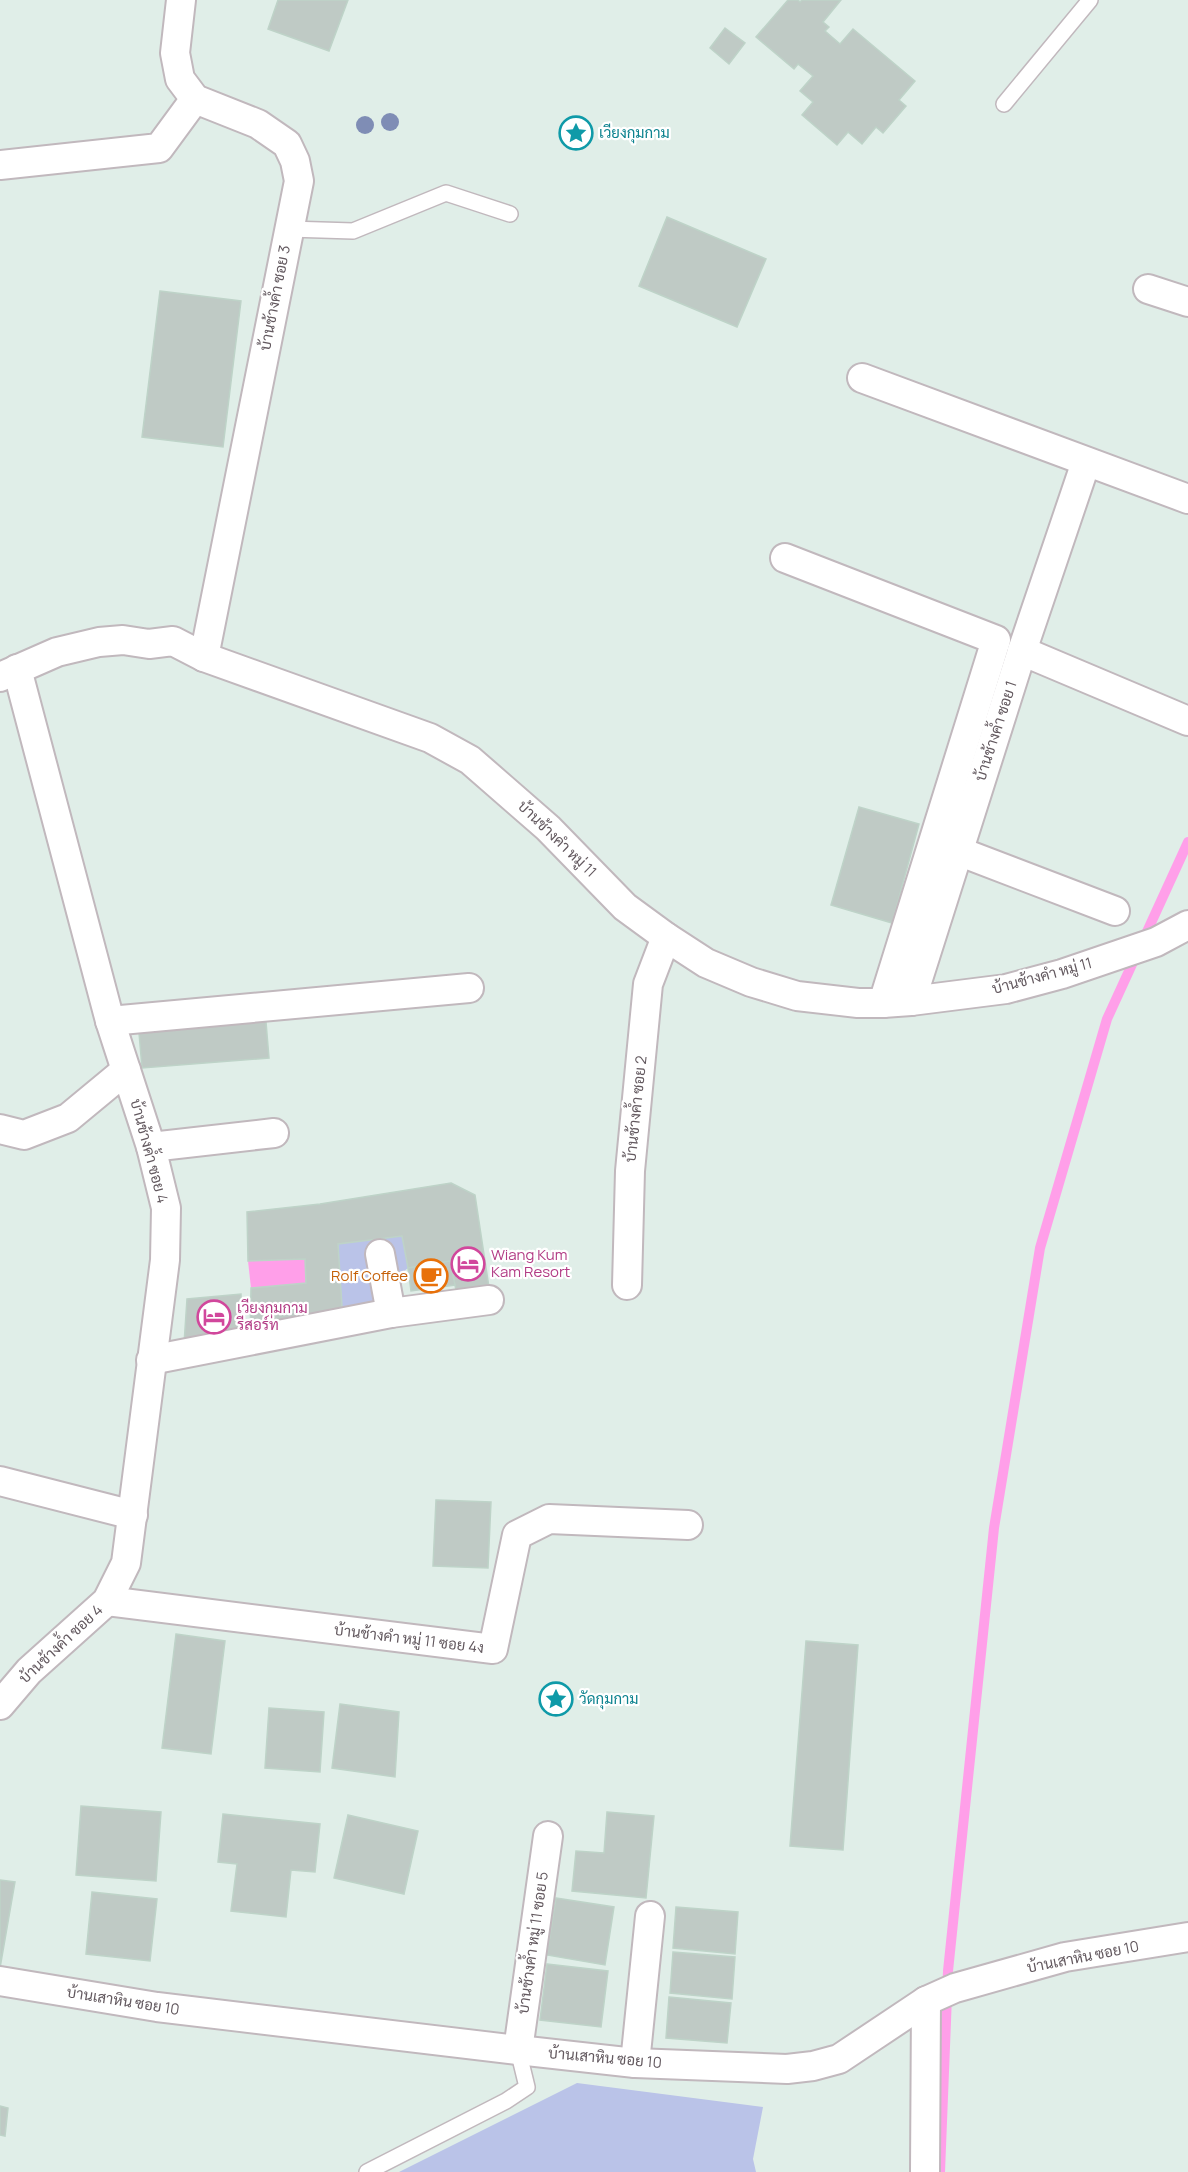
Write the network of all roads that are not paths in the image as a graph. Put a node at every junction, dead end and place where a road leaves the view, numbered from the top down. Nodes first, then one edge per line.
1 (181, 0) edge
2 (1090, 0) edge
3 (195, 99) junction
4 (1004, 104) dead end
5 (0, 165) edge
6 (510, 214) dead end
7 (289, 229) junction
8 (1148, 290) dead end
9 (1188, 302) edge
10 (862, 378) dead end
11 (1086, 462) junction
12 (1188, 499) edge
13 (785, 558) dead end
14 (1022, 651) junction
15 (204, 657) junction
16 (6, 670) edge
17 (1188, 722) edge
18 (958, 851) junction
19 (1115, 911) dead end
20 (1188, 925) edge
21 (666, 937) junction
22 (469, 988) dead end
23 (897, 1002) junction
24 (110, 1021) junction
25 (126, 1070) junction
26 (0, 1129) edge
27 (274, 1133) dead end
28 (151, 1147) junction
29 (380, 1254) dead end
30 (627, 1285) dead end
31 (489, 1300) dead end
32 (391, 1313) junction
33 (151, 1360) junction
34 (0, 1481) edge
35 (133, 1515) junction
36 (688, 1525) dead end
37 (107, 1602) junction
38 (0, 1705) edge
39 (548, 1836) dead end
40 (650, 1916) dead end
41 (1188, 1937) edge
42 (0, 1981) edge
43 (942, 1994) junction
44 (518, 2050) junction
45 (635, 2063) junction
46 (367, 2172) edge
47 (925, 2172) edge

1 - 3 street
2 - 4 lane
3 - 5 street
3 - 7 street, บ้านช้างค้ำ ซอย 3
6 - 7 lane
7 - 15 street, บ้านช้างค้ำ ซอย 3
8 - 9 street
10 - 11 street
11 - 12 street
11 - 14 street, บ้านช้างค้ำ ซอย 1
13 - 23 street
14 - 17 street
14 - 18 street, บ้านช้างค้ำ ซอย 1
15 - 16 street, บ้านช้างคำ หมู่ 11
15 - 21 street, บ้านช้างคำ หมู่ 11
16 - 24 street, บ้านช้างค้ำ ซอย 4
18 - 19 street
18 - 23 street, บ้านช้างค้ำ ซอย 1
20 - 23 street, บ้านช้างคำ หมู่ 11
21 - 23 street, บ้านช้างคำ หมู่ 11
21 - 30 street, บ้านช้างค้ำ ซอย 2
22 - 24 street
24 - 25 street, บ้านช้างค้ำ ซอย 4
25 - 26 street
25 - 28 street, บ้านช้างค้ำ ซอย 4
27 - 28 street
28 - 33 street, บ้านช้างค้ำ ซอย 4
29 - 32 street
31 - 32 street
32 - 33 street
33 - 35 street, บ้านช้างค้ำ ซอย 4
34 - 35 street
35 - 37 street, บ้านช้างค้ำ ซอย 4
36 - 37 street, บ้านช้างคำ หมู่ 11 ซอย 4ง
37 - 38 street, บ้านช้างค้ำ ซอย 4
39 - 44 street, บ้านช้างค้ำ หมู่ 11 ซอย 5
40 - 45 street
41 - 43 street, บ้านเสาหิน ซอย 10
42 - 44 street, บ้านเสาหิน ซอย 10
43 - 45 street, บ้านเสาหิน ซอย 10
43 - 47 street
44 - 45 street, บ้านเสาหิน ซอย 10
44 - 46 lane

